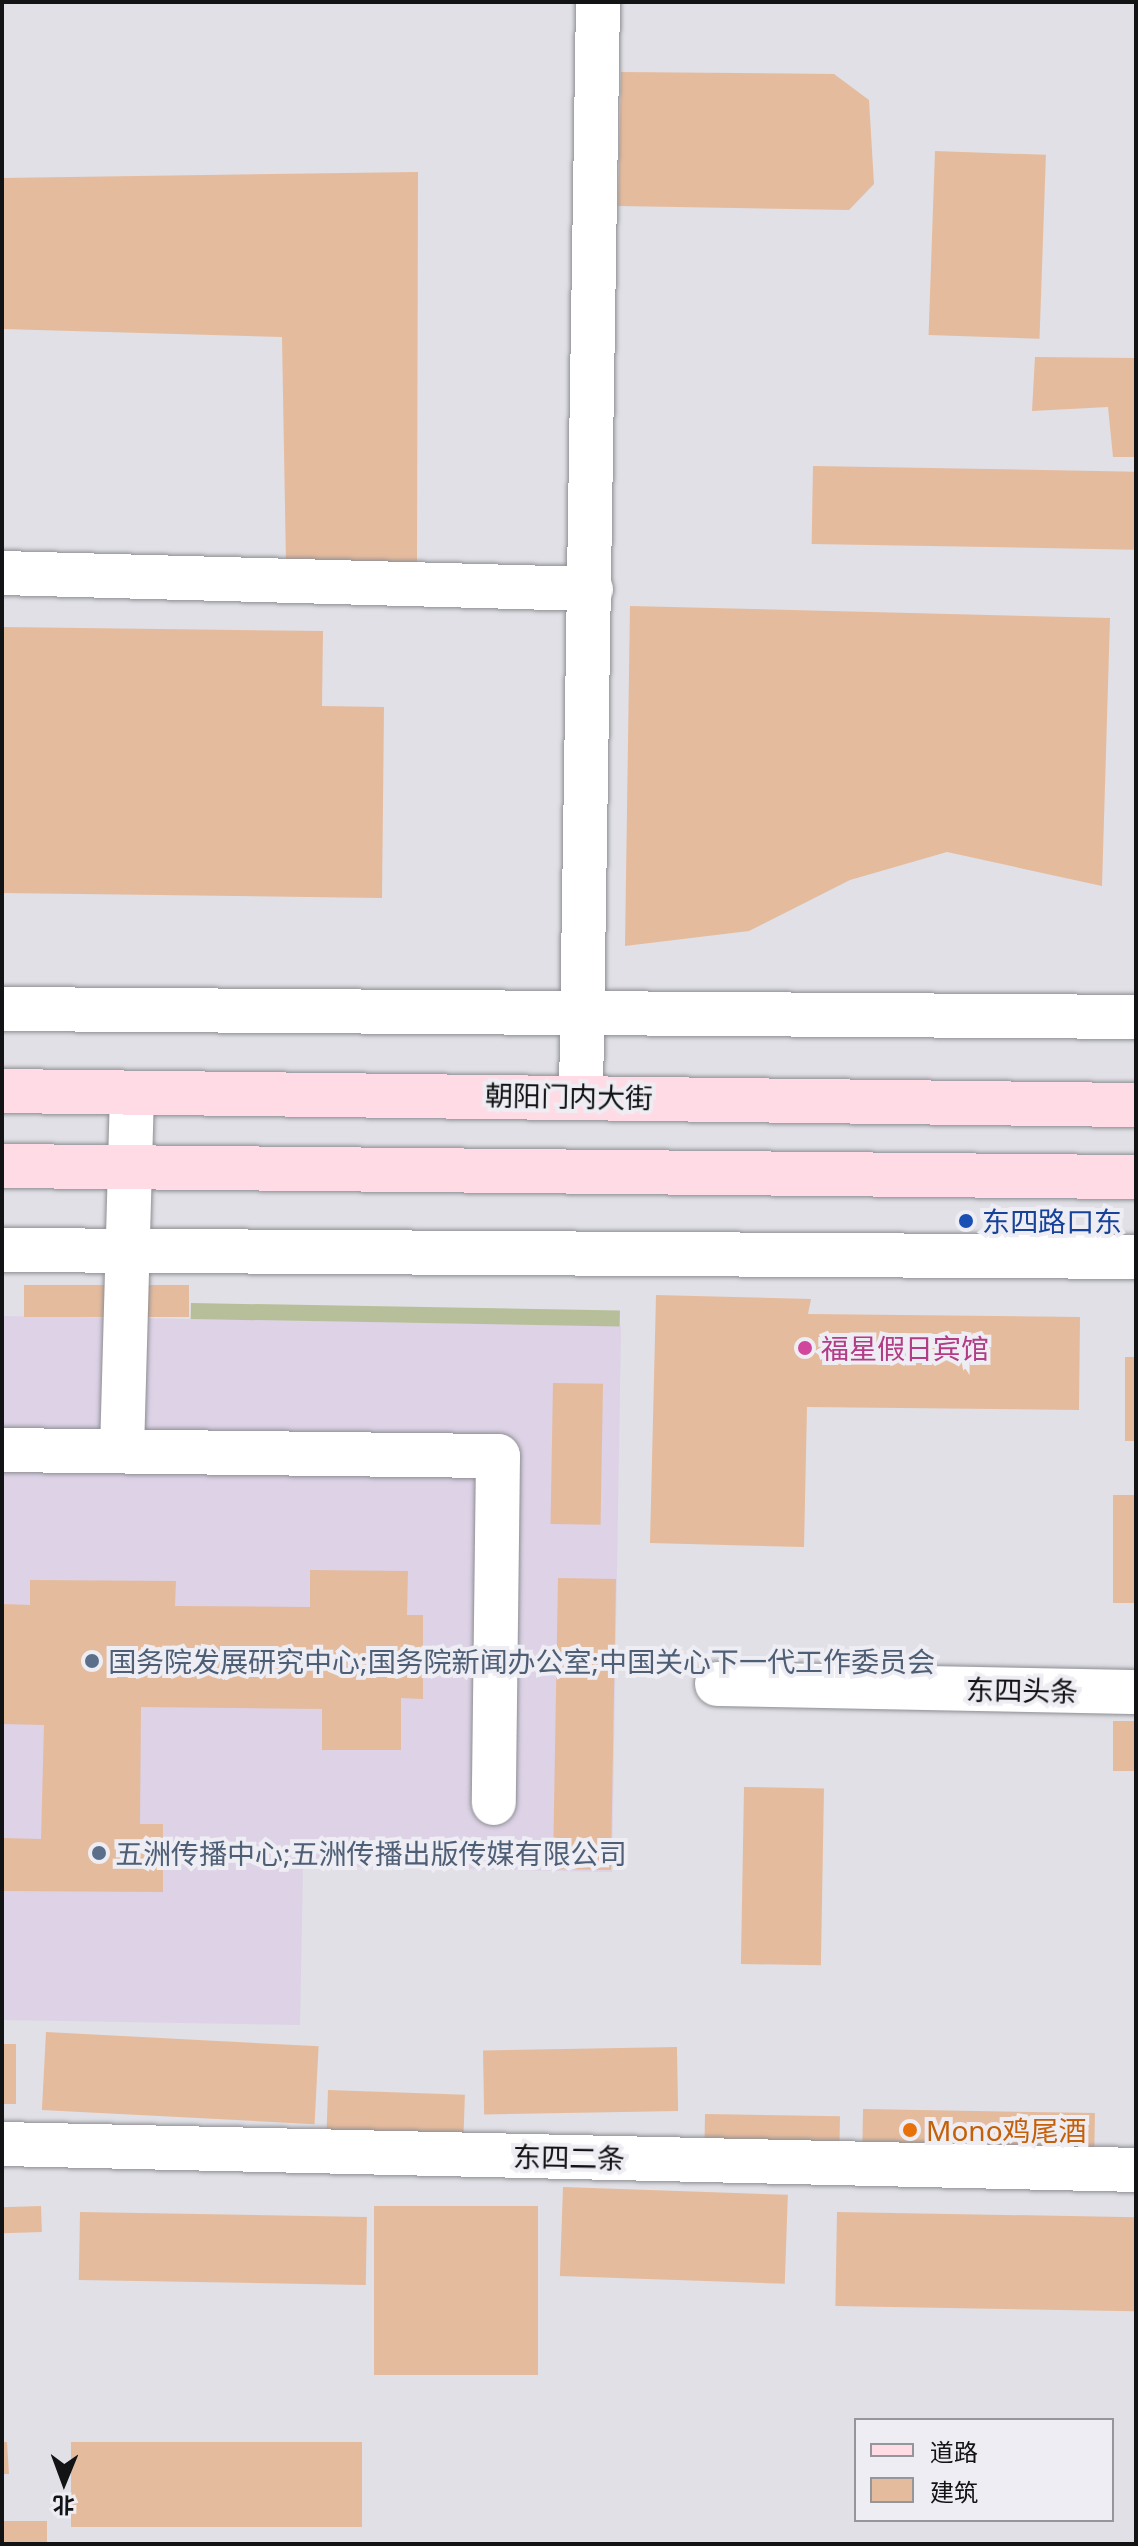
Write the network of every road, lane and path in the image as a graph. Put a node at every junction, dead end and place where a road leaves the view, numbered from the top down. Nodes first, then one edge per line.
1 (598, 2) edge
2 (2, 573) edge
3 (591, 589) junction
4 (2, 1009) edge
5 (583, 1013) junction
6 (1136, 1017) edge
7 (2, 1091) edge
8 (132, 1093) junction
9 (581, 1095) junction
10 (1136, 1105) edge
11 (2, 1166) edge
12 (131, 1168) junction
13 (1136, 1177) edge
14 (2, 1250) edge
15 (127, 1250) junction
16 (1136, 1257) edge
17 (2, 1450) edge
18 (122, 1451) junction
19 (717, 1684) dead end
20 (1136, 1692) edge
21 (494, 1803) dead end
22 (2, 2144) edge
23 (1136, 2170) edge

1 - 3 street
2 - 3 street
3 - 5 street
4 - 5 street
5 - 6 street
5 - 9 street
7 - 8 main road, 朝阳门内大街
8 - 9 main road, 朝阳门内大街
8 - 12 street
9 - 10 main road, 朝阳门内大街
11 - 12 main road
12 - 13 main road
12 - 15 street
14 - 15 street
15 - 16 street
15 - 18 street
17 - 18 street
18 - 21 street
19 - 20 street, 东四头条
22 - 23 street, 东四二条

